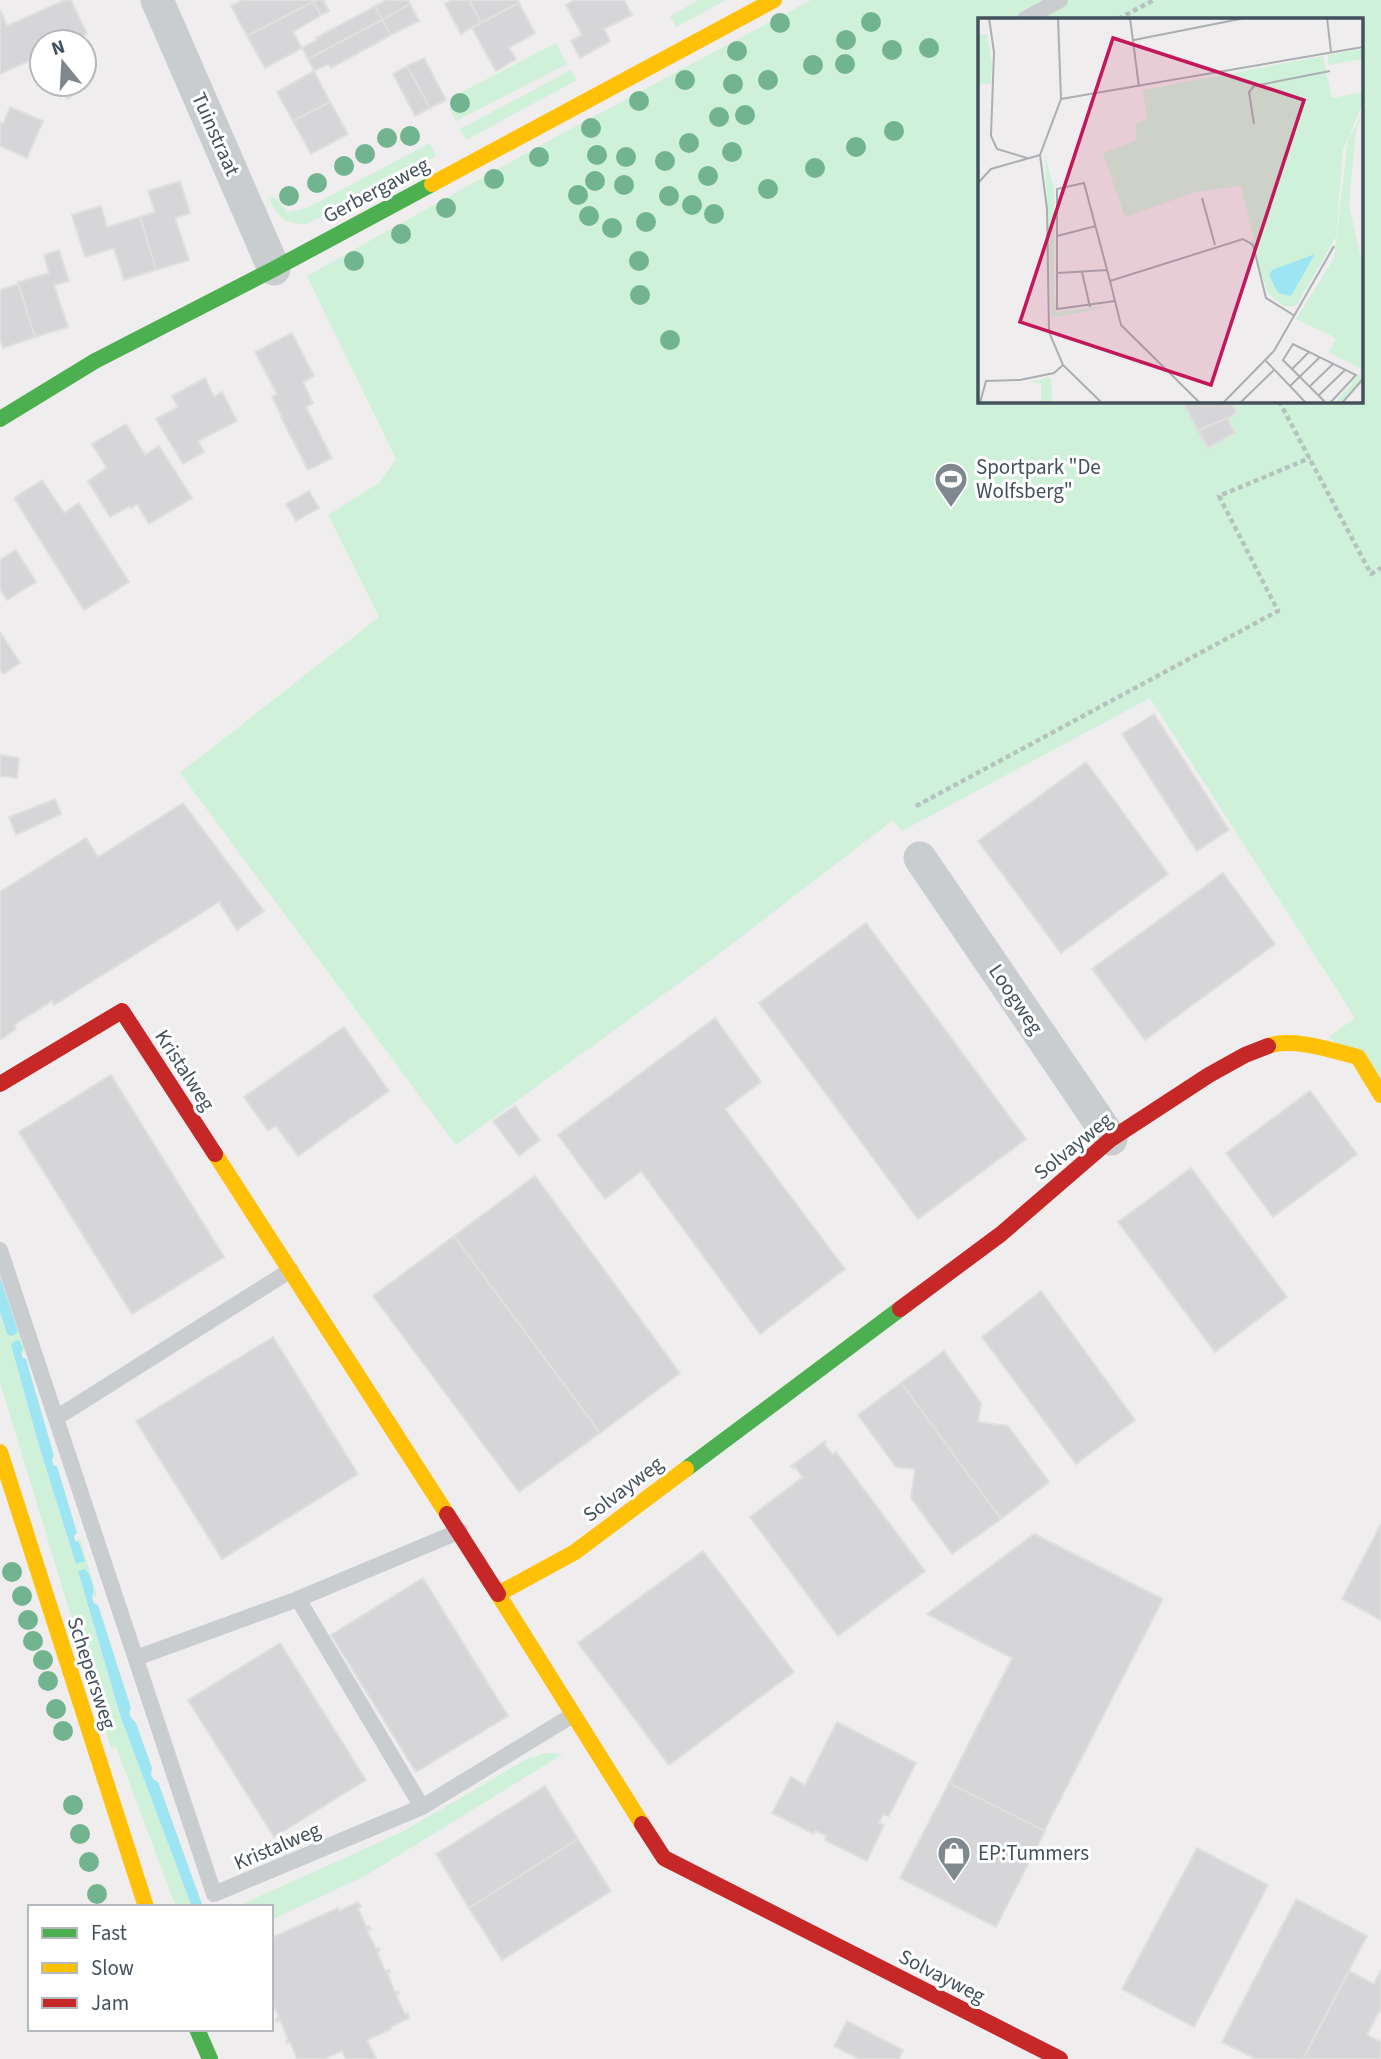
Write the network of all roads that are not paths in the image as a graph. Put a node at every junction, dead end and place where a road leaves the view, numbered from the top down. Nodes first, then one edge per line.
1 (157, 0) edge
2 (774, 0) edge
3 (1060, 0) edge
4 (1027, 18) edge
5 (274, 269) junction
6 (0, 419) edge
7 (920, 858) dead end
8 (0, 1084) edge
9 (1381, 1095) edge
10 (1111, 1139) junction
11 (0, 1250) edge
12 (291, 1270) junction
13 (56, 1418) junction
14 (0, 1451) edge
15 (460, 1531) junction
16 (498, 1594) junction
17 (298, 1599) junction
18 (136, 1658) junction
19 (573, 1714) junction
20 (422, 1807) junction
21 (145, 1905) edge
22 (198, 2031) edge
23 (210, 2059) edge
24 (1060, 2059) edge

1 - 5 street, Tuinstraat
2 - 5 street, Gerbergaweg
3 - 4 lane
5 - 6 street, Gerbergaweg
7 - 10 street, Loogweg
8 - 12 street, Kristalweg
9 - 10 street, Solvayweg
10 - 16 street, Solvayweg
11 - 13 lane, Kristalweg
12 - 13 lane
12 - 15 street, Kristalweg
13 - 18 lane, Kristalweg
14 - 21 street, Schepersweg
15 - 16 street, Kristalweg
15 - 17 lane
16 - 19 street, Solvayweg
17 - 18 lane
17 - 20 lane
18 - 20 lane, Kristalweg
19 - 20 lane, Kristalweg
19 - 24 street, Solvayweg
22 - 23 street

